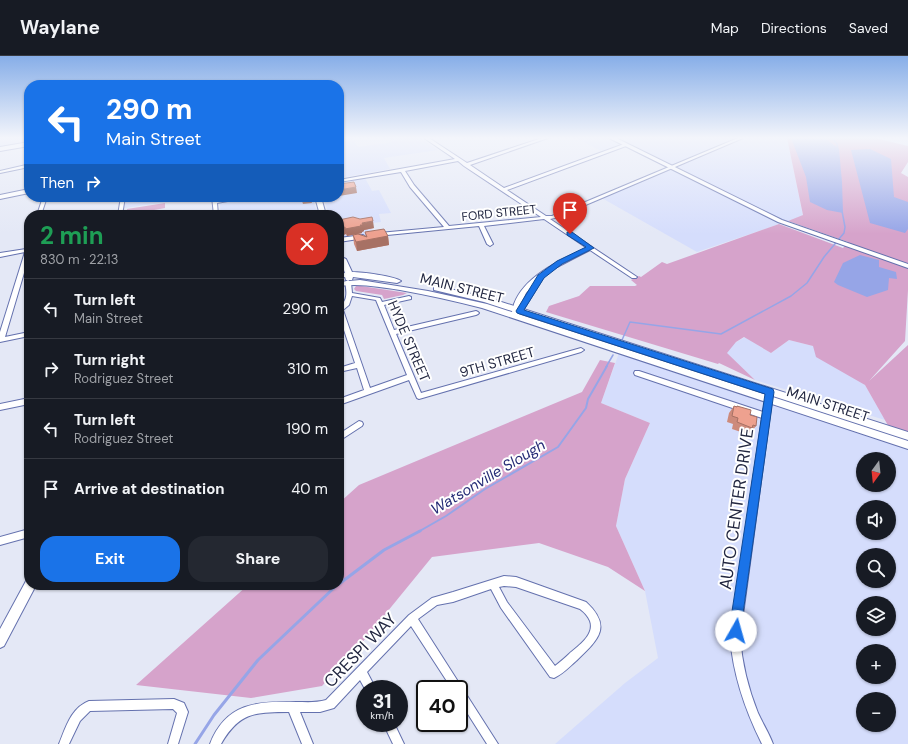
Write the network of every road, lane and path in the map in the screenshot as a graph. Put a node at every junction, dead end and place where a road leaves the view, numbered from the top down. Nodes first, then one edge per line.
1 (402, 170) joint
2 (474, 170) edge
3 (556, 170) edge
4 (664, 170) edge
5 (677, 170) edge
6 (344, 180) edge
7 (504, 190) junction
8 (24, 192) edge
9 (0, 197) edge
10 (530, 208) junction
11 (546, 218) junction
12 (522, 220) junction
13 (481, 225) junction
14 (448, 228) junction
15 (344, 239) edge
16 (580, 241) junction
17 (490, 244) dead end
18 (590, 248) junction
19 (24, 250) edge
20 (582, 252) junction
21 (0, 255) edge
22 (24, 265) edge
23 (908, 266) edge
24 (345, 275) edge
25 (634, 277) dead end
26 (350, 294) junction
27 (409, 298) dead end
28 (380, 304) junction
29 (344, 306) edge
30 (516, 312) junction
31 (476, 313) dead end
32 (344, 321) edge
33 (392, 333) junction
34 (24, 335) edge
35 (1, 340) edge
36 (581, 350) dead end
37 (358, 365) junction
38 (344, 369) edge
39 (637, 373) dead end
40 (410, 377) junction
41 (368, 391) junction
42 (419, 396) joint
43 (769, 396) junction
44 (344, 400) edge
45 (24, 402) edge
46 (0, 407) edge
47 (765, 416) junction
48 (359, 424) dead end
49 (344, 434) edge
50 (908, 436) edge
51 (908, 445) edge
52 (24, 534) edge
53 (0, 541) edge
54 (493, 584) junction
55 (27, 590) edge
56 (412, 618) junction
57 (0, 642) edge
58 (361, 671) junction
59 (366, 680) edge
60 (452, 680) edge
61 (468, 705) edge
62 (292, 707) junction
63 (393, 732) edge
64 (64, 744) edge
65 (173, 744) edge
66 (215, 744) edge
67 (308, 744) edge
68 (399, 744) edge
69 (493, 744) edge
70 (768, 744) edge

1 - 6 street
1 - 14 street
2 - 7 street
3 - 7 street
4 - 11 street, FORD STREET
5 - 23 main road
7 - 10 street
8 - 9 main road
10 - 11 street
10 - 12 street
11 - 12 street, FORD STREET
11 - 16 street
12 - 13 street, FORD STREET
13 - 14 street, FORD STREET
13 - 17 street
14 - 15 street, FORD STREET
16 - 18 street
16 - 20 street
18 - 20 street
18 - 25 street
19 - 21 street
20 - 30 street
22 - 35 street
24 - 26 street
24 - 30 main road, MAIN STREET
24 - 30 main road, MAIN STREET
26 - 28 street, HYDE STREET
26 - 29 street
27 - 28 street
28 - 33 street, HYDE STREET
30 - 43 main road, MAIN STREET
31 - 33 street
32 - 37 street
33 - 40 street, HYDE STREET
34 - 35 street
36 - 42 street, 9TH STREET
37 - 38 street
37 - 41 street
39 - 47 street
40 - 41 street
40 - 42 street, HYDE STREET
41 - 44 street
43 - 47 street, AUTO CENTER DRIVE
43 - 50 main road, MAIN STREET
43 - 51 main road, MAIN STREET
45 - 46 street
47 - 70 street, AUTO CENTER DRIVE
48 - 49 street
52 - 53 street
54 - 54 street
54 - 56 street
55 - 57 main road
56 - 58 street, CRESPI WAY
56 - 60 street, CRESPI WAY
58 - 59 street
58 - 62 street, CRESPI WAY
61 - 69 street, CRESPI WAY
62 - 66 street, CRESPI WAY
62 - 67 street
63 - 68 street
64 - 65 street

